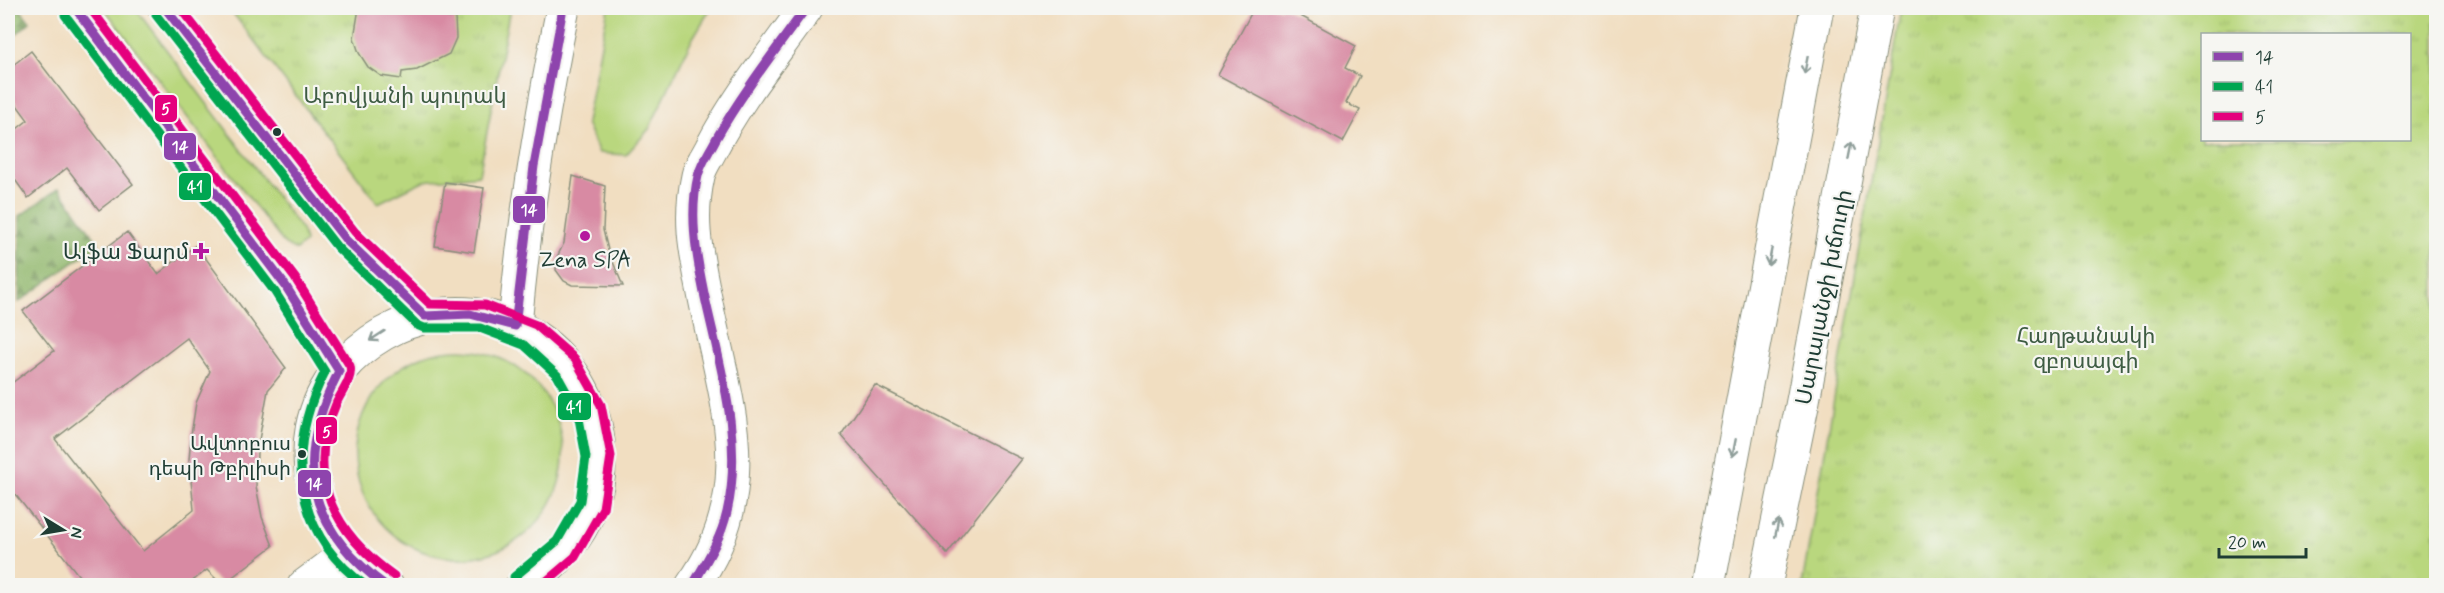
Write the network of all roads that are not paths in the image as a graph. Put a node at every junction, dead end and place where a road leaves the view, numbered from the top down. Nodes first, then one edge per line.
1 (75, 8) edge
2 (165, 8) edge
3 (563, 8) edge
4 (806, 8) edge
5 (1817, 8) edge
6 (1877, 8) edge
7 (425, 316) junction
8 (515, 326) junction
9 (339, 371) junction
10 (347, 554) junction
11 (304, 585) edge
12 (387, 585) edge
13 (522, 585) edge
14 (692, 585) edge
15 (1708, 585) edge
16 (1765, 585) edge

1 - 9 main road
2 - 7 main road
3 - 8 main road
4 - 14 main road
5 -> 15 main road
16 -> 6 main road, Սարալանջի խճուղի
7 - 8 main road
7 -> 9 main road
8 - 13 main road
9 - 10 main road
10 - 11 main road
10 - 12 main road

